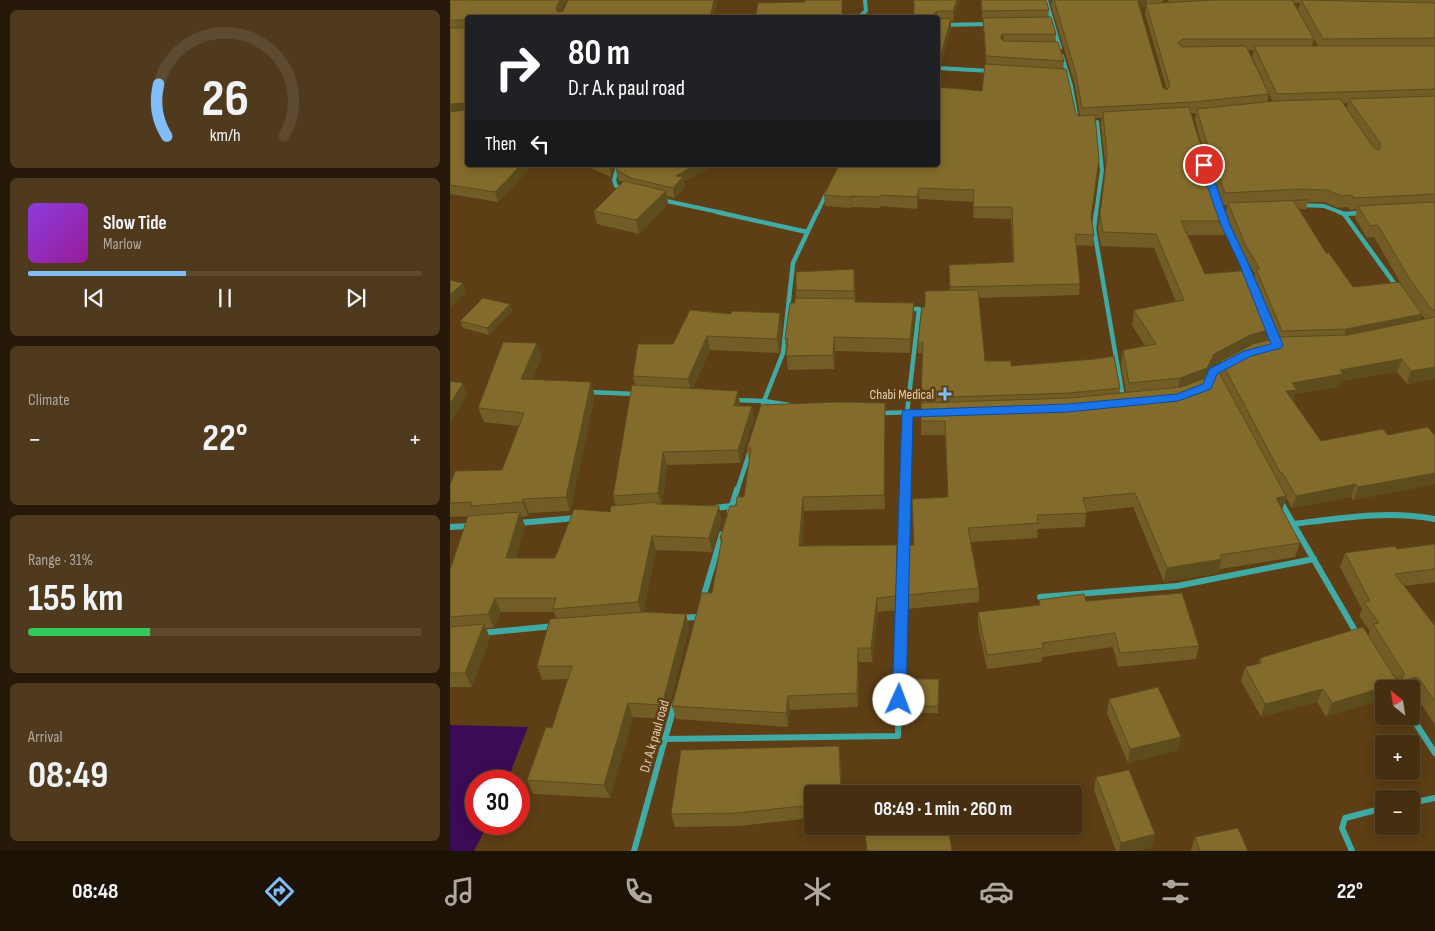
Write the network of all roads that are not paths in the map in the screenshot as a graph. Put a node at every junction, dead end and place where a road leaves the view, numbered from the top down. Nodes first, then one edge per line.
1 (865, 0) edge
2 (1046, 0) edge
3 (861, 15) edge
4 (995, 24) edge
5 (1043, 24) edge
6 (1053, 24) junction
7 (940, 25) edge
8 (1051, 48) edge
9 (1060, 49) junction
10 (940, 68) edge
11 (993, 71) edge
12 (1059, 76) edge
13 (1068, 76) junction
14 (1096, 122) junction
15 (1106, 122) edge
16 (1078, 123) edge
17 (1087, 123) edge
18 (617, 167) edge
19 (828, 190) edge
20 (631, 192) edge
21 (658, 199) edge
22 (1297, 205) edge
23 (1371, 213) edge
24 (1344, 214) junction
25 (1223, 217) edge
26 (807, 232) junction
27 (1252, 284) edge
28 (1402, 294) edge
29 (788, 308) junction
30 (798, 308) edge
31 (900, 309) edge
32 (1230, 362) edge
33 (1213, 372) junction
34 (1217, 380) edge
35 (1207, 386) edge
36 (577, 391) edge
37 (646, 395) edge
38 (725, 399) edge
39 (764, 401) junction
40 (1132, 402) edge
41 (793, 405) edge
42 (876, 412) edge
43 (933, 412) edge
44 (907, 413) junction
45 (759, 418) edge
46 (752, 444) edge
47 (1276, 493) edge
48 (732, 506) junction
49 (712, 508) edge
50 (728, 515) edge
51 (584, 518) edge
52 (1435, 519) edge
53 (515, 523) edge
54 (725, 524) edge
55 (1294, 524) junction
56 (476, 525) edge
57 (450, 527) edge
58 (1314, 559) junction
59 (1040, 597) dead end
60 (697, 616) junction
61 (669, 618) edge
62 (566, 625) edge
63 (695, 625) edge
64 (469, 634) edge
65 (1359, 636) edge
66 (678, 693) edge
67 (1417, 725) edge
68 (665, 739) junction
69 (1435, 753) edge
70 (1435, 798) edge
71 (1420, 801) edge
72 (1375, 810) edge
73 (634, 851) edge
74 (1352, 851) edge

1 - 3 street
2 - 6 street
4 - 7 street
5 - 6 street
6 - 9 street
8 - 9 street
9 - 13 street
10 - 11 street
12 - 13 street
13 - 16 street
14 - 15 street
14 - 17 street
14 - 40 street
18 - 20 street
19 - 26 street
21 - 26 street
22 - 24 street
23 - 24 street
24 - 28 street
25 - 27 street
26 - 29 street
29 - 30 street
29 - 39 street
31 - 44 street
32 - 33 street
33 - 34 street
33 - 35 street
36 - 37 street
38 - 39 street
39 - 41 street
39 - 45 street
42 - 44 street
43 - 44 street
44 - 68 street
46 - 48 street
47 - 55 street
48 - 49 street
48 - 50 street
51 - 53 street
52 - 55 street
54 - 60 street
55 - 58 street
56 - 57 street
58 - 59 street
58 - 65 street
60 - 61 street
60 - 63 street
62 - 64 street
66 - 68 street, D.r A.k paul road
67 - 69 street
68 - 73 street, D.r A.k paul road
70 - 71 street
72 - 74 street

